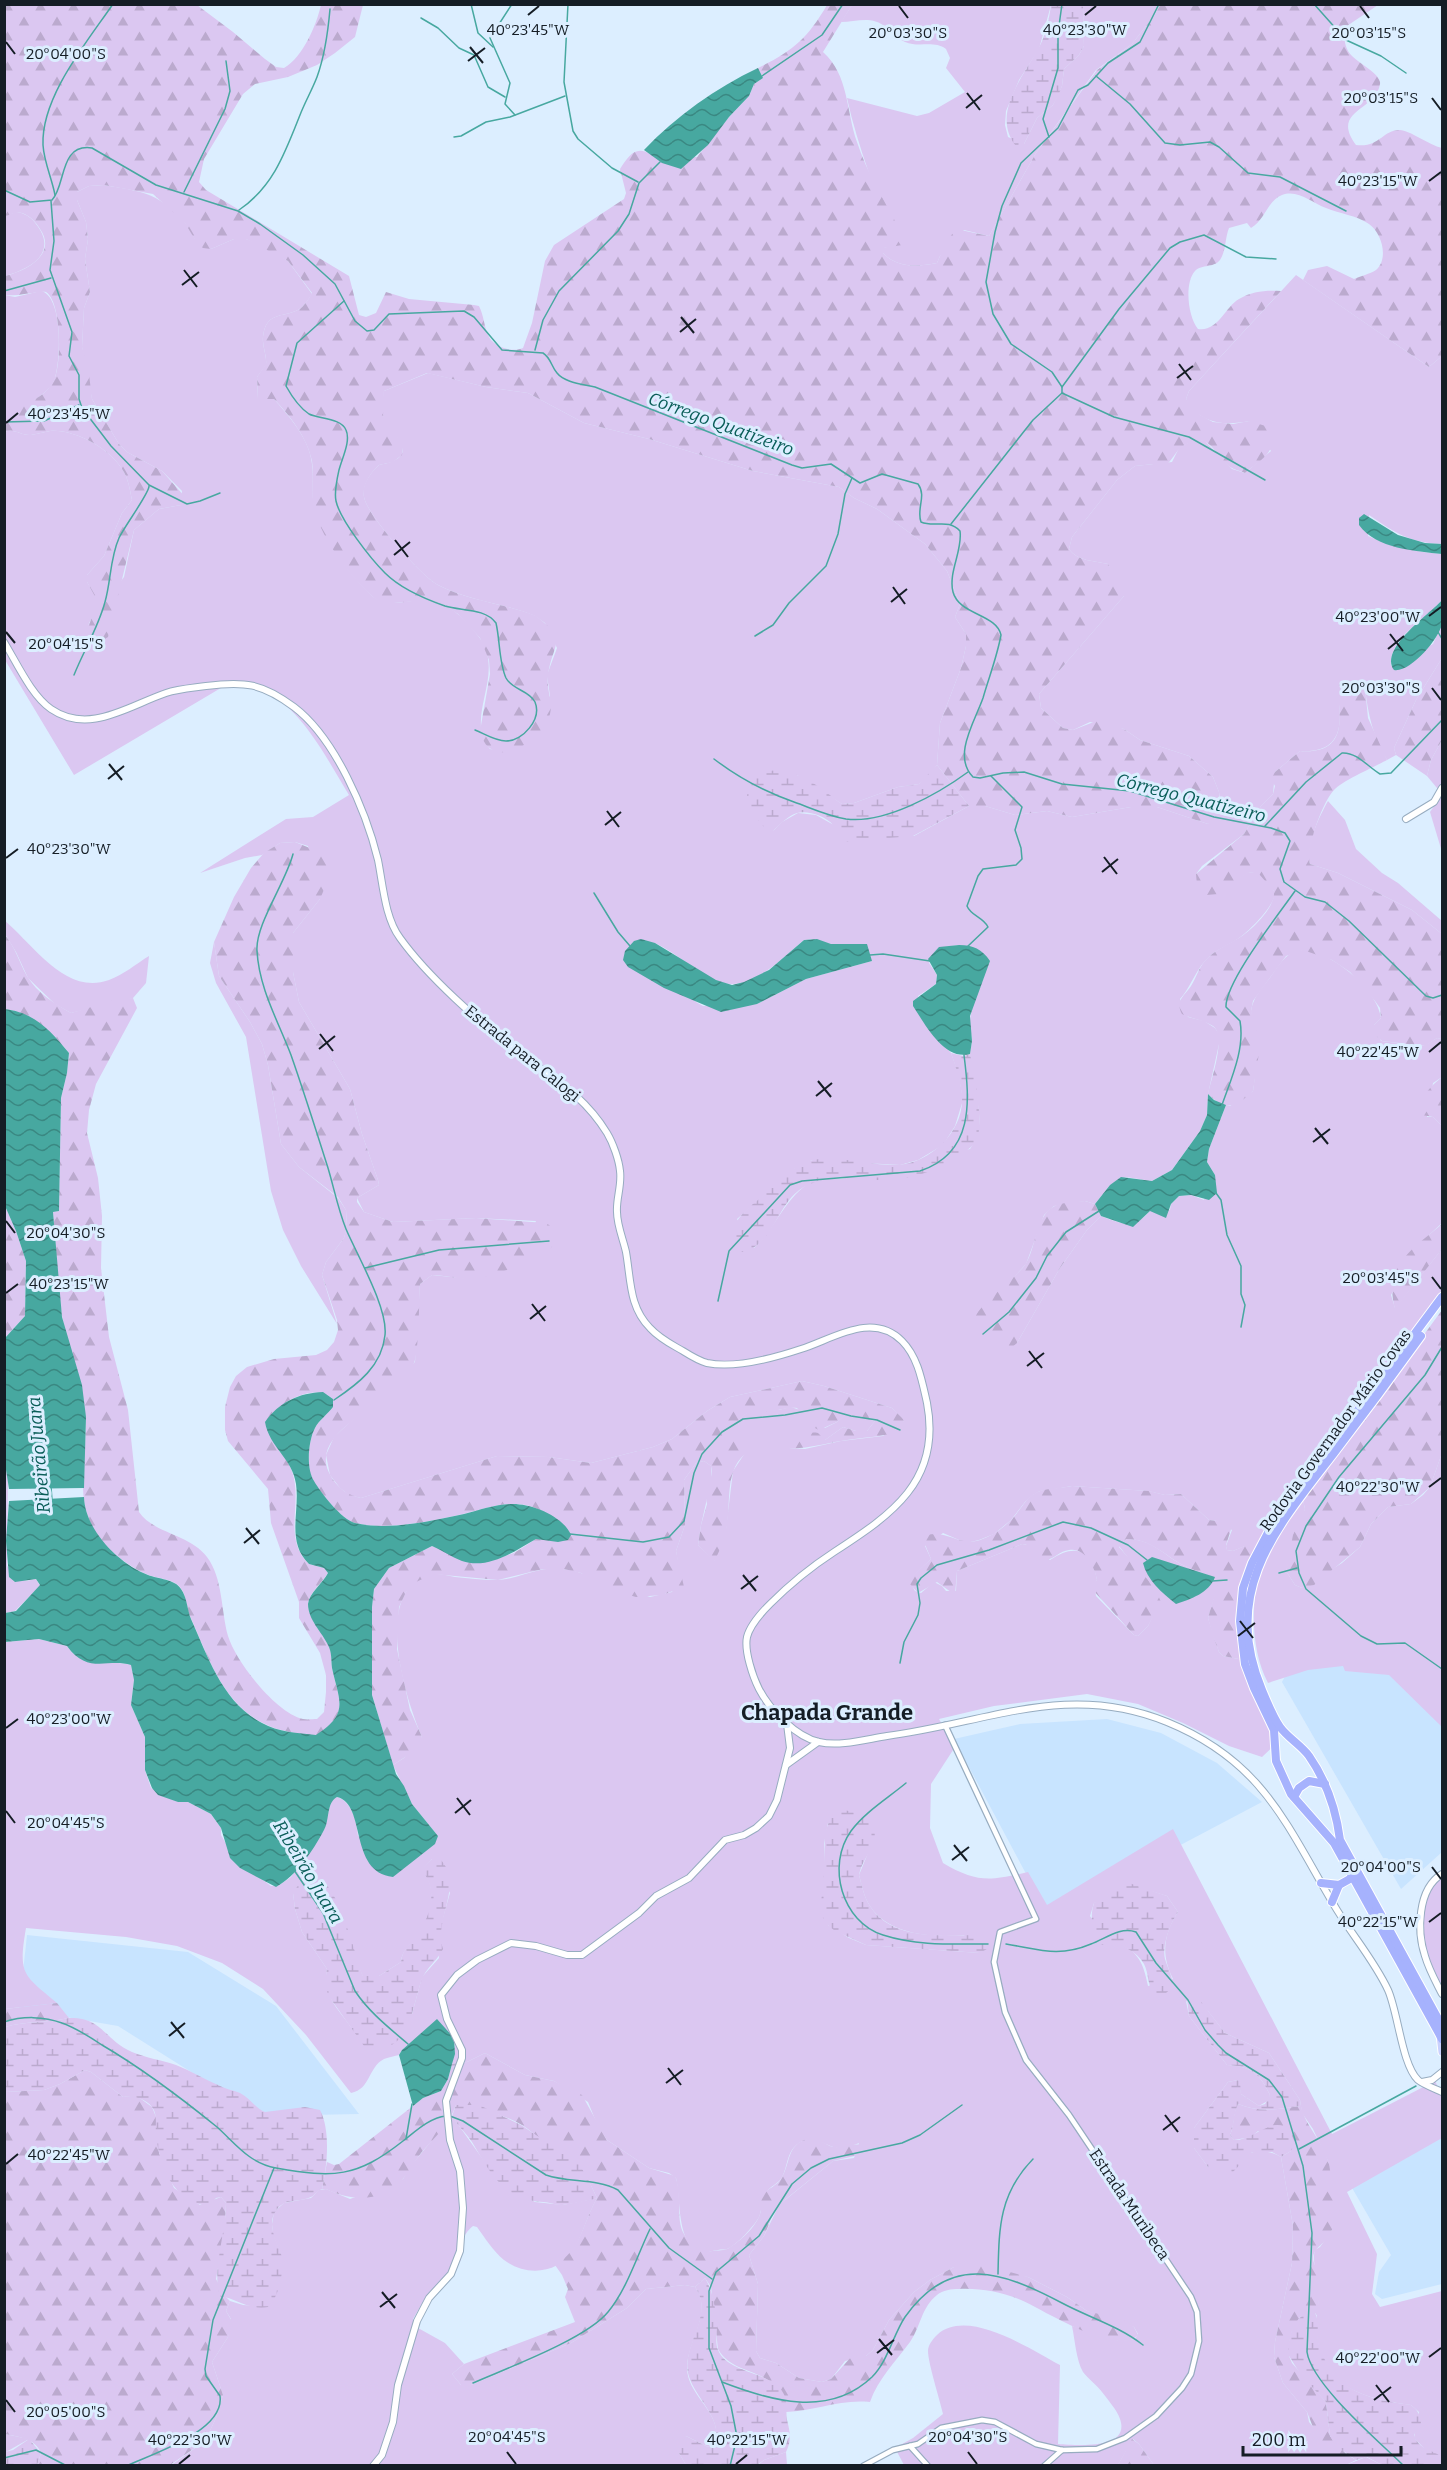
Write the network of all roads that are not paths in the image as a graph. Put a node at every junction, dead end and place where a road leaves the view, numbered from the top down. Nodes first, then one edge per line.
1 (4, 642) edge
2 (1443, 788) edge
3 (1406, 819) dead end
4 (1443, 1297) edge
5 (1443, 1305) edge
6 (787, 1724) junction
7 (945, 1725) junction
8 (818, 1742) junction
9 (786, 1765) junction
10 (1324, 1784) junction
11 (1294, 1797) junction
12 (1443, 1874) edge
13 (1356, 1876) junction
14 (1321, 1883) junction
15 (1339, 1885) junction
16 (1332, 1902) junction
17 (1443, 1994) edge
18 (1443, 2026) edge
19 (1442, 2037) edge
20 (1443, 2052) edge
21 (1443, 2072) edge
22 (1421, 2082) junction
23 (1443, 2092) edge
24 (910, 2446) junction
25 (1062, 2450) junction
26 (373, 2466) edge
27 (863, 2466) edge
28 (928, 2466) edge
29 (1044, 2466) edge

1 - 6 street, Estrada para Calogi
2 - 3 street
4 - 11 highway, Rodovia Governador Mário Covas
5 - 10 highway, Rodovia Governador Mário Covas
6 - 8 street, Estrada para Calogi
6 - 9 street
7 - 8 street
7 - 14 street
7 - 25 street, Estrada Muribeca
8 - 9 street
9 - 26 street
10 - 11 highway
10 - 13 highway, Rodovia Governador Mário Covas
11 - 13 highway, Rodovia Governador Mário Covas
12 - 17 street
13 - 15 highway
13 - 18 highway, Rodovia Governador Mário Covas
13 - 19 highway
14 - 15 highway
14 - 16 street
15 - 16 highway
16 - 22 street
19 - 20 main road
21 - 22 street
22 - 23 street
24 - 25 street, Estrada Muribeca
24 - 27 street, Estrada Muribeca
24 - 28 street
25 - 29 street

